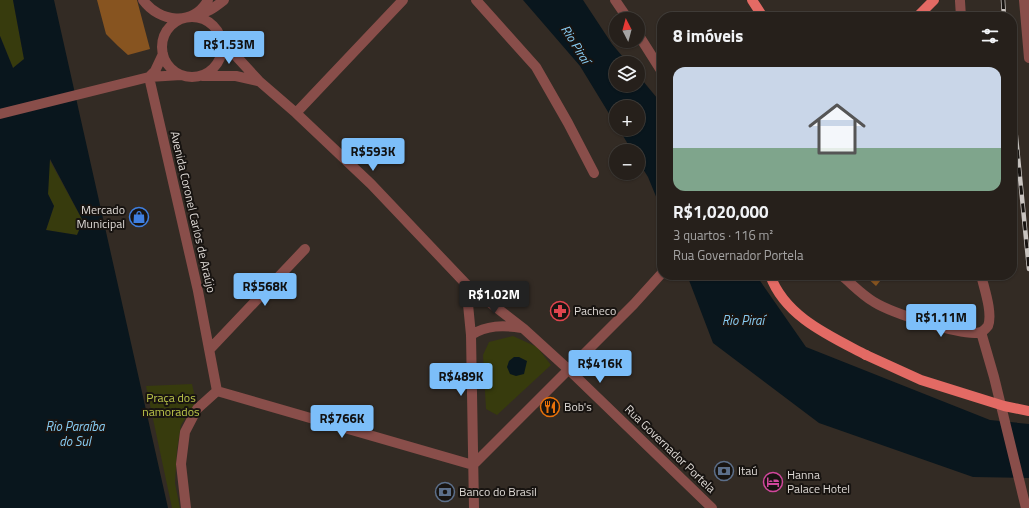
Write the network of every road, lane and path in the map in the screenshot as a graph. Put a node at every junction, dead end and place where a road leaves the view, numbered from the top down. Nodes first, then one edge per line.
1 (143, 0) edge
2 (224, 0) edge
3 (403, 0) edge
4 (476, 0) edge
5 (615, 0) edge
6 (752, 0) edge
7 (934, 0) edge
8 (960, 0) edge
9 (965, 0) edge
10 (1024, 0) edge
11 (211, 4) edge
12 (623, 12) edge
13 (760, 12) edge
14 (922, 12) edge
15 (961, 12) edge
16 (186, 18) junction
17 (217, 32) junction
18 (645, 45) edge
19 (163, 54) junction
20 (1029, 58) edge
21 (657, 64) edge
22 (181, 75) junction
23 (200, 76) junction
24 (149, 77) junction
25 (260, 81) junction
26 (296, 113) junction
27 (0, 114) edge
28 (594, 173) dead end
29 (305, 249) dead end
30 (657, 278) edge
31 (771, 280) edge
32 (847, 280) edge
33 (982, 280) edge
34 (466, 284) junction
35 (524, 329) junction
36 (981, 332) junction
37 (471, 335) junction
38 (210, 349) junction
39 (569, 370) junction
40 (218, 391) junction
41 (1029, 411) edge
42 (474, 465) junction
43 (186, 508) edge
44 (474, 508) edge
45 (712, 508) edge
46 (1026, 508) edge

1 - 16 street
2 - 11 street
3 - 26 street
4 - 28 street
5 - 12 street
6 - 13 main road
7 - 14 main road
8 - 9 street
8 - 15 street
10 - 20 street
11 - 16 street
11 - 17 street
16 - 17 street
16 - 19 street
17 - 23 street
17 - 25 street, Rua Governador Portela
18 - 21 street
19 - 22 street
19 - 24 street
22 - 23 street
22 - 24 street
23 - 25 street, Rua Governador Portela
24 - 27 street
24 - 38 street, Avenida Coronel Carlos de Araújo
25 - 26 street, Rua Governador Portela
26 - 34 street, Rua Governador Portela
29 - 38 street
30 - 39 street
31 - 41 main road, bridge
32 - 36 street
33 - 36 street
34 - 35 street, Rua Governador Portela
34 - 37 street
35 - 37 street
35 - 39 street, Rua Governador Portela
36 - 46 street
37 - 42 street
38 - 40 street, Avenida Coronel Carlos de Araújo
39 - 42 street
39 - 45 street, Rua Governador Portela
40 - 42 street
40 - 43 street
42 - 44 street

